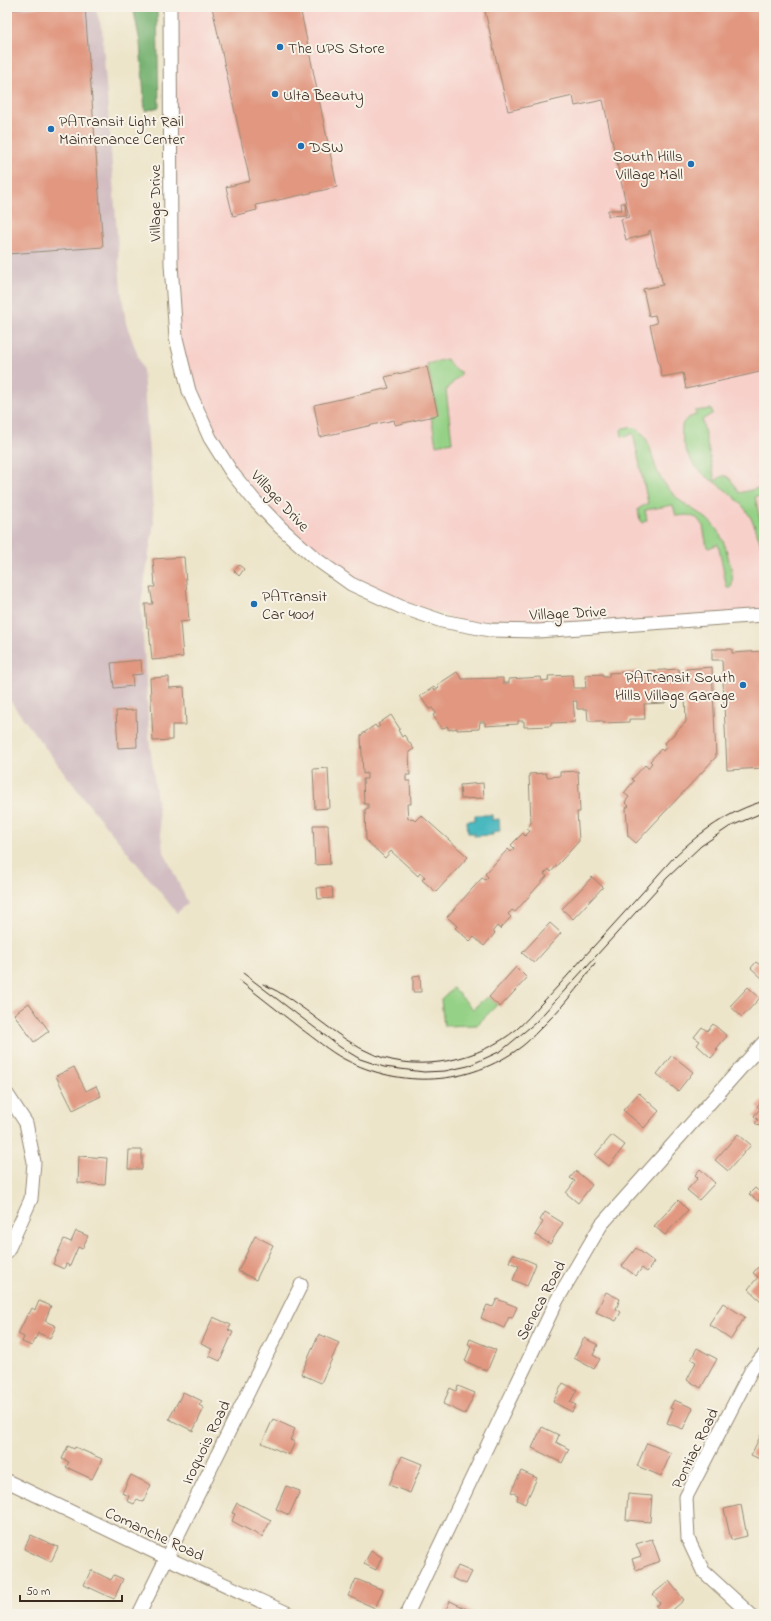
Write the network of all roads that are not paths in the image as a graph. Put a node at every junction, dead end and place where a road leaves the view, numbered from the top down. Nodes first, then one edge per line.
1 (170, 7) edge
2 (764, 614) edge
3 (764, 1042) edge
4 (7, 1094) edge
5 (7, 1252) edge
6 (301, 1284) dead end
7 (764, 1355) edge
8 (7, 1481) edge
9 (167, 1558) junction
10 (139, 1614) edge
11 (289, 1614) edge
12 (407, 1614) edge
13 (750, 1614) edge

1 - 2 street, Village Drive
3 - 12 street, Seneca Road
4 - 5 street
6 - 9 street, Iroquois Road
7 - 13 street, Pontiac Road
8 - 9 street, Comanche Road
9 - 10 street, Iroquois Road
9 - 11 street, Comanche Road

